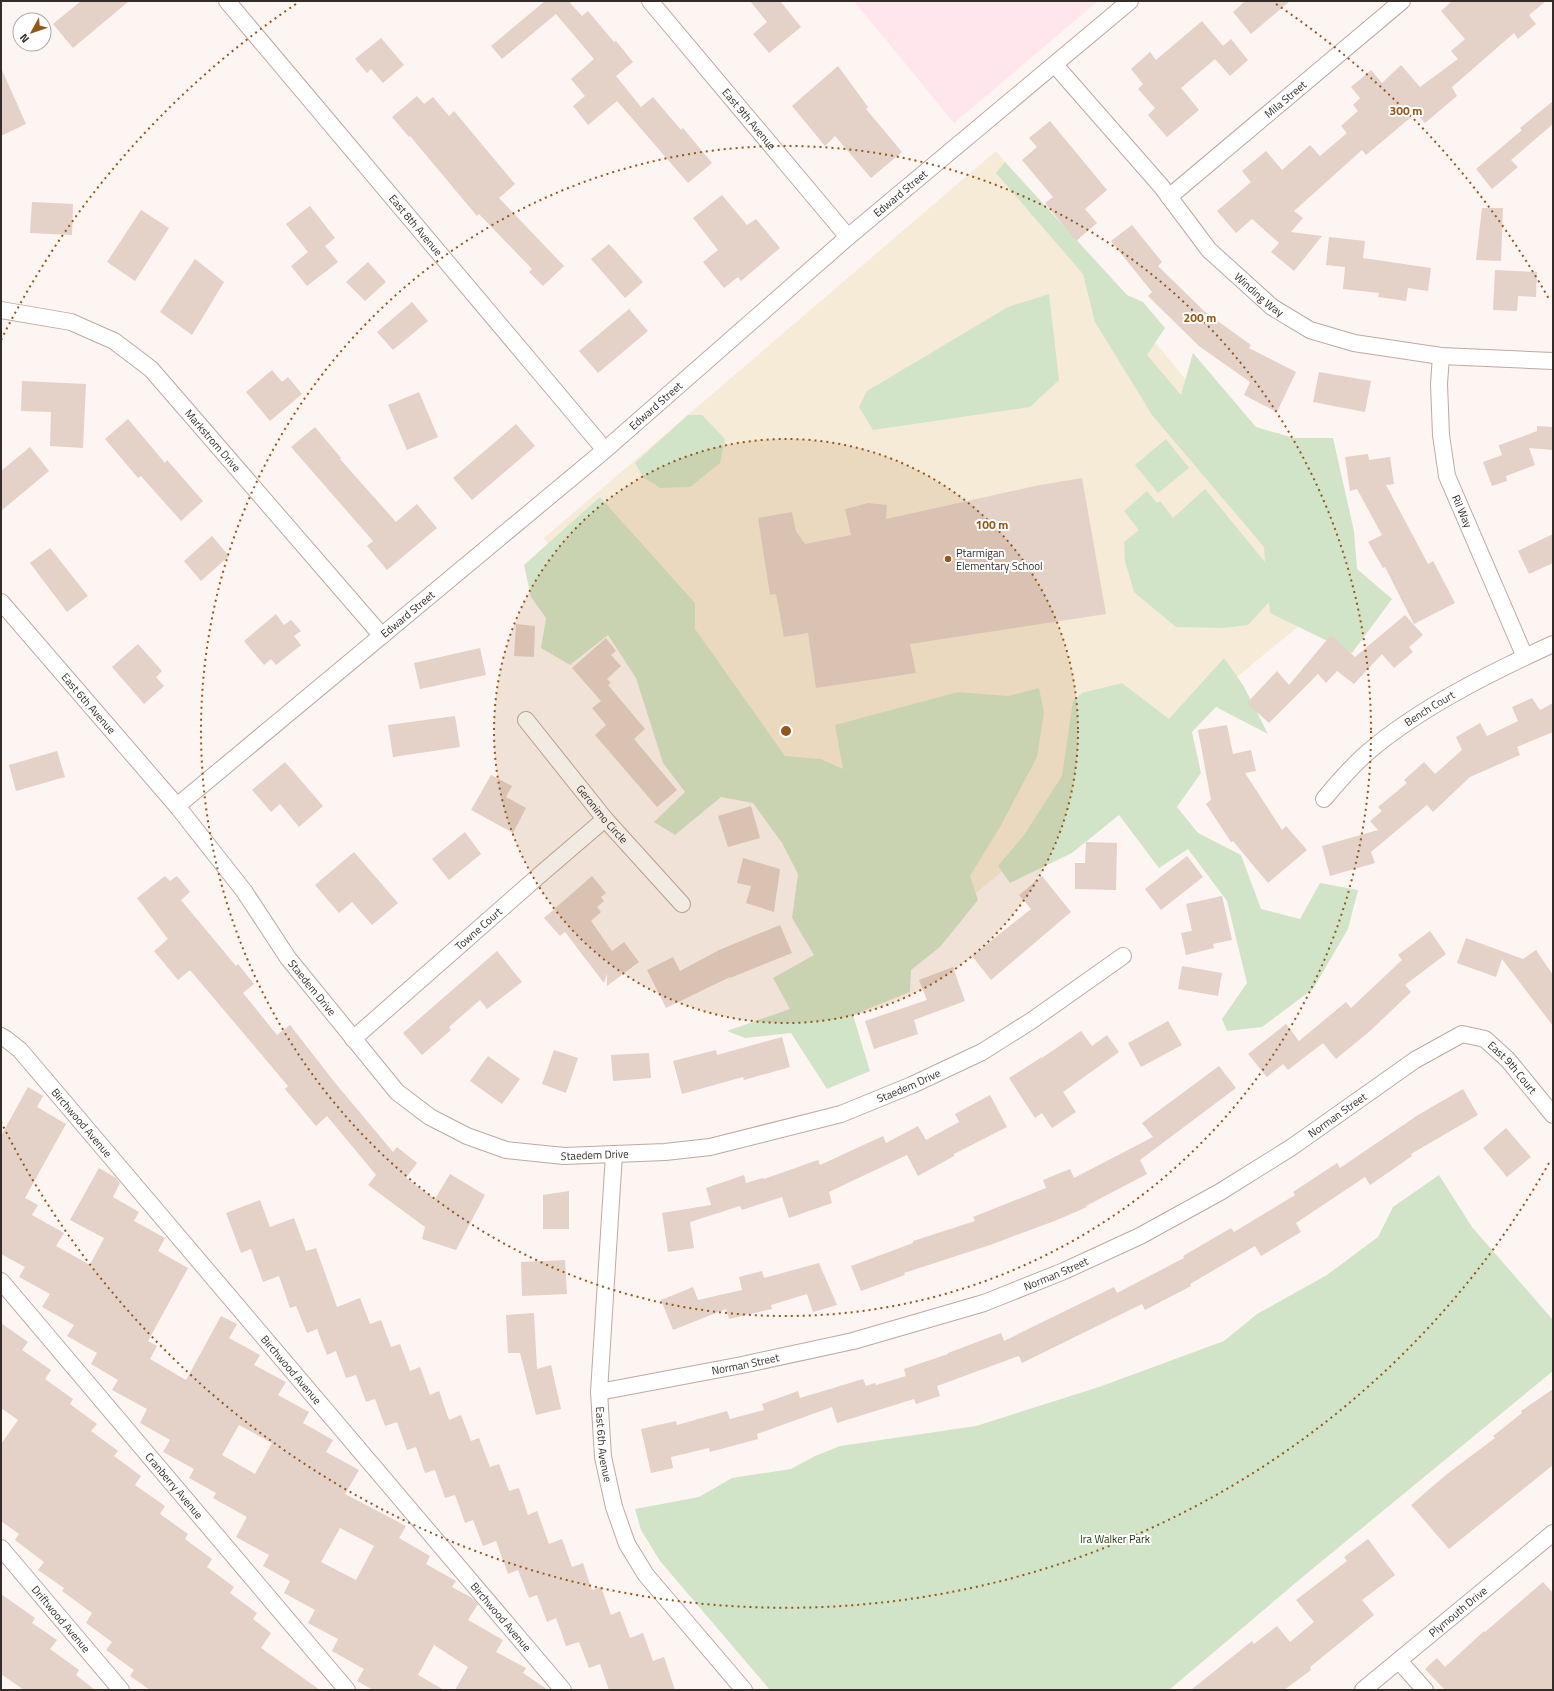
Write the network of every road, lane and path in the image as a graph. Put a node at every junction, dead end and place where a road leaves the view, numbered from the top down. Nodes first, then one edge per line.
1 (227, 1) edge
2 (650, 1) edge
3 (1130, 1) edge
4 (1402, 1) edge
5 (1055, 65) junction
6 (1169, 197) junction
7 (848, 237) junction
8 (1, 310) edge
9 (1441, 356) junction
10 (1553, 361) edge
11 (605, 450) junction
12 (1, 602) edge
13 (382, 636) junction
14 (1553, 644) edge
15 (1525, 657) junction
16 (526, 720) dead end
17 (1324, 799) dead end
18 (177, 806) junction
19 (605, 819) junction
20 (682, 904) dead end
21 (1123, 956) dead end
22 (1462, 1034) joint
23 (1, 1036) edge
24 (353, 1039) junction
25 (1553, 1115) edge
26 (614, 1154) junction
27 (1, 1280) edge
28 (599, 1392) junction
29 (1553, 1533) edge
30 (1, 1548) edge
31 (1398, 1661) junction
32 (121, 1690) edge
33 (347, 1690) edge
34 (563, 1690) edge
35 (744, 1690) edge
36 (1363, 1690) edge
37 (1425, 1690) edge

1 - 11 street, East 8th Avenue
2 - 7 street, East 9th Avenue
3 - 5 street, Edward Street
4 - 6 street, Mila Street
5 - 6 street, Winding Way
5 - 7 street, Edward Street
6 - 9 street, Winding Way
7 - 11 street, Edward Street
8 - 13 street, Markstrom Drive
9 - 10 street, Winding Way
9 - 15 street, Ril Way
11 - 13 street, Edward Street
12 - 18 street, East 6th Avenue
13 - 18 street, Edward Street
14 - 15 street, Bench Court
15 - 17 street, Bench Court
16 - 19 street, Geronimo Circle
18 - 24 street, Staedem Drive
19 - 20 street, Geronimo Circle
19 - 24 street, Towne Court
21 - 26 street, Staedem Drive
22 - 25 street, East 9th Court
22 - 28 street, Norman Street
23 - 34 street, Birchwood Avenue
24 - 26 street, Staedem Drive
26 - 28 street, East 6th Avenue
27 - 33 street, Cranberry Avenue
28 - 35 street, East 6th Avenue
29 - 31 street, Plymouth Drive
30 - 32 street, Driftwood Avenue
31 - 36 street, Plymouth Drive
31 - 37 street

